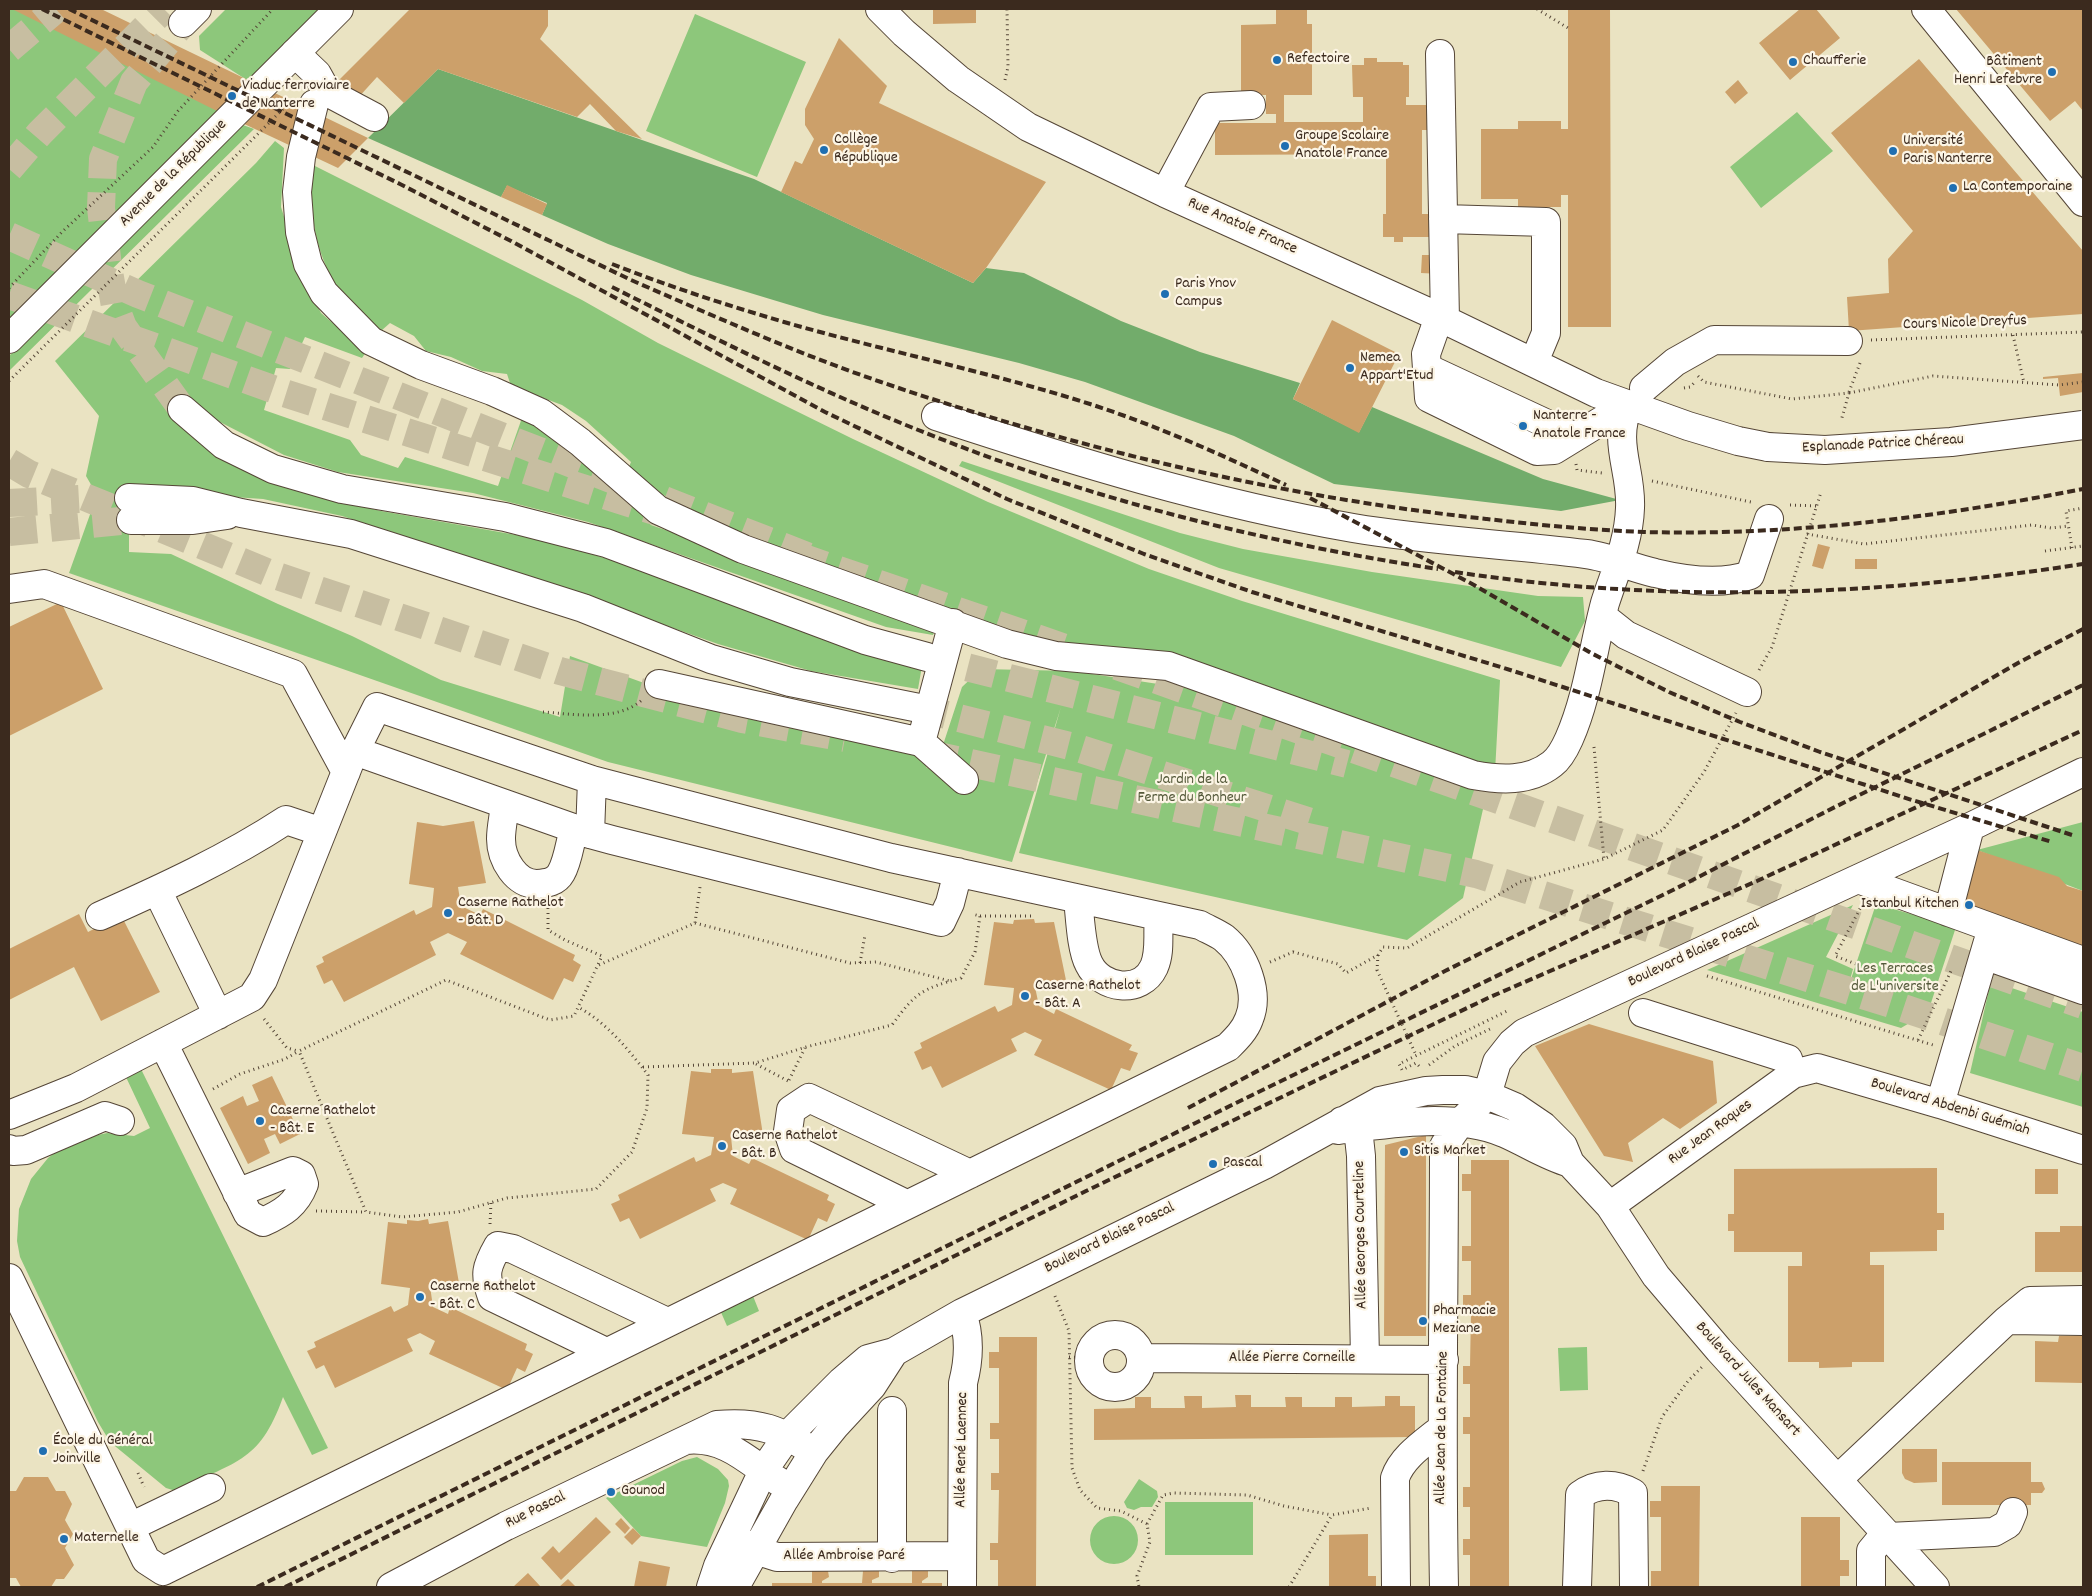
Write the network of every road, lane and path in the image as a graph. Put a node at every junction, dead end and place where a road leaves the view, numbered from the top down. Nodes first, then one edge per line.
1 (273, 9) edge
2 (339, 9) edge
3 (880, 9) edge
4 (1007, 9) edge
5 (1537, 9) edge
6 (1926, 9) edge
7 (1568, 28) dead end
8 (295, 53) junction
9 (1440, 54) dead end
10 (314, 104) dead end
11 (1251, 105) dead end
12 (999, 106) junction
13 (283, 109) dead end
14 (374, 117) dead end
15 (1165, 193) junction
16 (2083, 202) edge
17 (1443, 219) junction
18 (9, 288) edge
19 (1442, 318) junction
20 (2083, 332) edge
21 (2013, 335) junction
22 (9, 339) edge
23 (1855, 350) junction
24 (1534, 362) junction
25 (1696, 374) dead end
26 (9, 381) edge
27 (2083, 382) edge
28 (2024, 383) junction
29 (1849, 393) junction
30 (1637, 396) junction
31 (182, 409) tunnel mouth
32 (936, 416) dead end
33 (1841, 421) dead end
34 (2083, 425) edge
35 (1576, 464) dead end
36 (1611, 474) dead end
37 (1646, 480) dead end
38 (1821, 492) dead end
39 (1768, 508) junction
40 (2083, 508) edge
41 (130, 509) tunnel mouth
42 (2069, 526) junction
43 (1807, 534) dead end
44 (2083, 546) edge
45 (2072, 548) junction
46 (2045, 551) dead end
47 (1618, 562) junction
48 (9, 589) edge
49 (1602, 616) junction
50 (953, 623) junction
51 (927, 658) tunnel mouth
52 (659, 684) joint
53 (1747, 692) dead end
54 (919, 708) tunnel mouth
55 (543, 712) dead end
56 (921, 742) junction
57 (1594, 744) dead end
58 (350, 761) junction
59 (2083, 772) edge
60 (592, 780) junction
61 (964, 780) dead end
62 (505, 804) junction
63 (1970, 827) junction
64 (582, 831) junction
65 (322, 832) junction
66 (702, 863) junction
67 (958, 872) junction
68 (1865, 882) junction
69 (548, 883) junction
70 (157, 890) junction
71 (1078, 899) junction
72 (948, 908) junction
73 (1948, 912) junction
74 (100, 916) dead end
75 (1159, 917) junction
76 (695, 923) junction
77 (1992, 928) junction
78 (865, 935) dead end
79 (1378, 955) junction
80 (1984, 955) junction
81 (2083, 960) edge
82 (860, 963) junction
83 (1856, 964) dead end
84 (598, 966) junction
85 (1249, 971) junction
86 (1706, 976) dead end
87 (950, 981) junction
88 (2083, 990) edge
89 (252, 997) junction
90 (578, 1007) junction
91 (1643, 1013) dead end
92 (218, 1014) junction
93 (1509, 1019) dead end
94 (1494, 1027) dead end
95 (164, 1043) junction
96 (1926, 1043) dead end
97 (806, 1047) junction
98 (299, 1052) junction
99 (1416, 1055) junction
100 (755, 1063) junction
101 (1416, 1063) dead end
102 (642, 1067) junction
103 (1422, 1069) dead end
104 (1805, 1071) junction
105 (799, 1089) junction
106 (1487, 1095) junction
107 (193, 1103) junction
108 (1940, 1104) junction
109 (9, 1115) edge
110 (120, 1121) dead end
111 (1460, 1123) junction
112 (1343, 1127) junction
113 (9, 1148) edge
114 (2083, 1150) edge
115 (1570, 1163) junction
116 (970, 1174) junction
117 (906, 1204) junction
118 (292, 1206) joint
119 (1610, 1206) junction
120 (366, 1212) junction
121 (9, 1278) edge
122 (1054, 1293) dead end
123 (2083, 1300) edge
124 (962, 1313) junction
125 (2007, 1320) junction
126 (2083, 1321) edge
127 (667, 1322) junction
128 (1719, 1350) junction
129 (606, 1352) junction
130 (894, 1352) junction
131 (1079, 1357) junction
132 (1141, 1358) junction
133 (1365, 1359) junction
134 (1444, 1360) junction
135 (892, 1411) dead end
136 (1441, 1429) junction
137 (788, 1435) junction
138 (684, 1440) junction
139 (814, 1452) junction
140 (763, 1471) junction
141 (138, 1473) dead end
142 (1838, 1479) junction
143 (144, 1486) dead end
144 (211, 1488) dead end
145 (791, 1489) junction
146 (1633, 1493) junction
147 (1395, 1505) junction
148 (2013, 1512) dead end
149 (1332, 1515) junction
150 (1147, 1524) junction
151 (130, 1527) junction
152 (732, 1536) junction
153 (1887, 1536) junction
154 (755, 1550) junction
155 (961, 1556) junction
156 (892, 1558) junction
157 (391, 1587) edge
158 (711, 1587) edge
159 (736, 1587) edge
160 (962, 1587) edge
161 (1139, 1587) edge
162 (1289, 1587) edge
163 (1396, 1587) edge
164 (1444, 1587) edge
165 (1577, 1587) edge
166 (1634, 1587) edge
167 (1871, 1587) edge
168 (1935, 1587) edge

1 - 18 path
2 - 8 main road, Avenue de la République
3 - 12 main road, Rue Anatole France
4 - 12 path
5 - 7 path
6 - 16 main road
8 - 14 main road
8 - 22 main road, Avenue de la République
9 - 17 main road
10 - 50 main road
11 - 15 main road
12 - 15 main road, Rue Anatole France
13 - 26 path
15 - 19 main road, Rue Anatole France
17 - 19 main road
17 - 24 main road
19 - 24 main road, Rue Anatole France
19 - 30 main road
20 - 21 path, Cours Nicole Dreyfus
21 - 23 path, Cours Nicole Dreyfus
21 - 28 path
23 - 29 path
23 - 30 main road
24 - 30 main road, Rue Anatole France
25 - 29 path
27 - 28 path
28 - 29 path
29 - 33 path
30 - 34 main road, Esplanade Patrice Chéreau, bridge
30 - 47 main road
31 - 51 main road
32 - 47 main road
35 - 36 path
37 - 39 path
38 - 39 path
39 - 47 main road
40 - 42 path
41 - 54 main road
42 - 43 path
42 - 45 path
44 - 45 path
45 - 46 path
47 - 49 main road
48 - 58 main road
49 - 50 main road
49 - 53 main road
50 - 56 main road
52 - 55 path
52 - 56 main road
56 - 61 main road
57 - 79 path
58 - 60 main road
58 - 62 main road
58 - 65 main road
59 - 63 main road, Boulevard Blaise Pascal
60 - 64 main road
60 - 67 main road
62 - 64 main road
62 - 69 main road
63 - 68 main road, Boulevard Blaise Pascal
63 - 73 main road
64 - 66 main road
64 - 69 main road
65 - 70 main road
65 - 89 main road
66 - 72 main road
66 - 76 path
67 - 71 main road
67 - 72 main road
68 - 73 main road
68 - 83 path
68 - 106 main road, Boulevard Blaise Pascal
69 - 84 path
70 - 74 main road
70 - 92 main road
71 - 75 main road
71 - 75 main road
72 - 87 path
73 - 77 main road
75 - 85 main road
76 - 82 path
76 - 84 path
77 - 80 main road
77 - 81 main road
78 - 82 path
79 - 85 path
79 - 99 path, bridge
80 - 88 main road
80 - 108 main road
82 - 87 path
84 - 90 path
85 - 116 main road
86 - 96 path
87 - 97 path
89 - 92 main road
89 - 98 path
90 - 98 path
90 - 102 path
91 - 104 main road
92 - 95 main road
93 - 99 path
94 - 103 path
95 - 107 main road
95 - 109 main road
97 - 100 path
97 - 105 path
98 - 107 path
98 - 120 path
99 - 101 path
100 - 102 path
100 - 105 path
102 - 120 path
104 - 108 main road, Boulevard Abdenbi Guémiah
104 - 119 main road, Rue Jean Roques
105 - 116 main road
105 - 117 main road
106 - 111 main road, Allée Jean de La Fontaine
106 - 112 main road, Boulevard Blaise Pascal
106 - 115 main road, Boulevard Jules Mansart
107 - 118 main road
108 - 114 main road, Boulevard Abdenbi Guémiah
110 - 113 main road
111 - 112 main road, Boulevard Blaise Pascal
111 - 115 main road, Boulevard Jules Mansart
111 - 134 main road, Allée Jean de La Fontaine
112 - 124 main road, Boulevard Blaise Pascal
112 - 133 main road, Allée Georges Courteline
115 - 119 main road, Boulevard Jules Mansart
116 - 117 main road
117 - 127 main road
118 - 120 path
119 - 128 main road, Boulevard Jules Mansart
121 - 151 main road
122 - 131 path
123 - 125 main road
124 - 130 main road, Boulevard Blaise Pascal
124 - 155 main road, Allée René Laennec
125 - 126 main road
125 - 142 main road
127 - 129 main road
127 - 129 main road
128 - 142 main road, Boulevard Jules Mansart
128 - 146 path
129 - 151 main road
130 - 137 main road, Boulevard Blaise Pascal
130 - 139 main road, Boulevard Blaise Pascal
131 - 132 main road
131 - 132 main road
131 - 150 path
132 - 133 main road, Allée Pierre Corneille
133 - 134 main road, Allée Pierre Corneille
134 - 136 main road, Allée Jean de La Fontaine
135 - 156 main road
136 - 147 main road
136 - 164 main road, Allée Jean de La Fontaine
137 - 138 main road, Rue Pascal
137 - 139 main road, Rue Pascal
137 - 140 main road, Boulevard Blaise Pascal
138 - 140 main road, Rue Pascal
138 - 157 main road, Rue Pascal
139 - 145 main road, Boulevard Blaise Pascal
140 - 145 main road, Rue Pascal
140 - 152 main road, Boulevard Blaise Pascal
141 - 143 path
142 - 153 main road, Boulevard Jules Mansart
144 - 151 main road
145 - 154 main road, Boulevard Blaise Pascal
146 - 165 main road
146 - 166 main road
147 - 149 path
147 - 163 main road
148 - 153 main road
149 - 150 path
149 - 162 path
150 - 161 path
152 - 154 main road, Allée Ambroise Paré
152 - 158 main road, Boulevard Blaise Pascal
153 - 167 main road
153 - 168 main road, Boulevard Jules Mansart
154 - 156 main road, Allée Ambroise Paré
154 - 159 main road, Boulevard Blaise Pascal
155 - 156 main road, Allée Ambroise Paré
155 - 160 main road, Allée René Laennec

